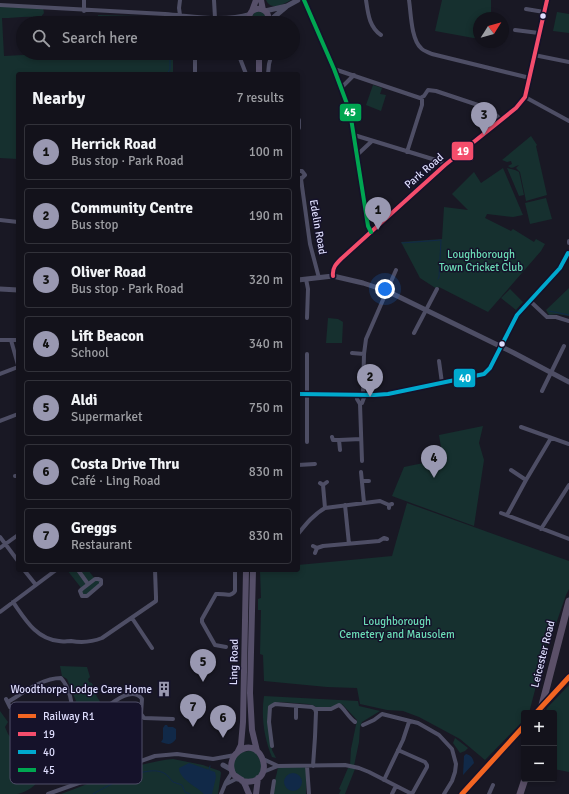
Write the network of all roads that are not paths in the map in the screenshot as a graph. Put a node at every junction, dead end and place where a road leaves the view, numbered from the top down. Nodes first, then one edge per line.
1 (84, 0) edge
2 (180, 0) edge
3 (214, 0) edge
4 (256, 0) edge
5 (261, 0) edge
6 (298, 0) edge
7 (304, 0) edge
8 (366, 0) edge
9 (409, 0) edge
10 (547, 0) edge
11 (0, 5) edge
12 (287, 6) junction
13 (526, 8) dead end
14 (264, 10) junction
15 (84, 11) junction
16 (544, 12) junction
17 (251, 13) junction
18 (180, 15) junction
19 (196, 16) edge
20 (215, 16) edge
21 (240, 16) edge
22 (250, 16) edge
23 (267, 16) edge
24 (275, 16) edge
25 (515, 30) dead end
26 (540, 34) junction
27 (381, 35) dead end
28 (534, 55) junction
29 (195, 60) edge
30 (241, 60) edge
31 (259, 60) edge
32 (271, 60) edge
33 (569, 62) edge
34 (334, 69) junction
35 (195, 72) edge
36 (245, 72) edge
37 (260, 72) edge
38 (268, 72) edge
39 (354, 75) junction
40 (530, 78) junction
41 (341, 88) junction
42 (422, 97) junction
43 (525, 97) junction
44 (501, 120) junction
45 (569, 121) edge
46 (354, 135) junction
47 (372, 140) junction
48 (407, 152) junction
49 (357, 155) junction
50 (445, 165) junction
51 (300, 171) edge
52 (300, 178) edge
53 (300, 184) edge
54 (0, 220) edge
55 (16, 222) edge
56 (371, 232) junction
57 (568, 253) dead end
58 (396, 270) dead end
59 (333, 276) junction
60 (319, 278) junction
61 (306, 279) junction
62 (300, 280) edge
63 (0, 289) edge
64 (437, 289) dead end
65 (16, 290) edge
66 (387, 291) junction
67 (530, 301) junction
68 (425, 311) junction
69 (307, 318) dead end
70 (569, 321) edge
71 (414, 333) dead end
72 (0, 340) edge
73 (11, 340) junction
74 (16, 340) edge
75 (564, 346) dead end
76 (500, 347) junction
77 (352, 353) dead end
78 (307, 354) dead end
79 (364, 354) junction
80 (16, 359) edge
81 (438, 361) dead end
82 (16, 367) edge
83 (551, 372) junction
84 (0, 374) edge
85 (569, 382) edge
86 (442, 383) junction
87 (542, 391) dead end
88 (300, 394) edge
89 (307, 394) junction
90 (357, 395) junction
91 (364, 395) junction
92 (360, 404) junction
93 (16, 415) edge
94 (0, 421) edge
95 (520, 427) dead end
96 (332, 437) dead end
97 (551, 438) junction
98 (361, 439) junction
99 (339, 440) junction
100 (307, 442) dead end
101 (569, 444) edge
102 (340, 450) dead end
103 (362, 462) dead end
104 (315, 464) dead end
105 (300, 465) edge
106 (511, 470) dead end
107 (361, 472) dead end
108 (526, 480) junction
109 (362, 481) junction
110 (369, 481) dead end
111 (323, 483) dead end
112 (569, 485) edge
113 (364, 503) junction
114 (345, 505) junction
115 (390, 506) dead end
116 (326, 508) junction
117 (501, 513) dead end
118 (507, 515) junction
119 (541, 529) junction
120 (300, 532) edge
121 (16, 536) edge
122 (0, 537) edge
123 (385, 538) dead end
124 (569, 539) edge
125 (5, 544) junction
126 (349, 544) junction
127 (0, 548) edge
128 (315, 549) dead end
129 (16, 558) edge
130 (26, 572) edge
131 (53, 572) edge
132 (79, 572) edge
133 (155, 572) edge
134 (235, 572) edge
135 (246, 572) edge
136 (253, 572) edge
137 (88, 584) junction
138 (36, 585) junction
139 (569, 601) edge
140 (13, 602) junction
141 (0, 612) edge
142 (567, 613) edge
143 (132, 618) junction
144 (226, 647) dead end
145 (152, 648) dead end
146 (71, 702) edge
147 (113, 702) edge
148 (142, 702) edge
149 (10, 707) dead end
150 (296, 707) junction
151 (315, 708) junction
152 (541, 710) edge
153 (168, 713) dead end
154 (142, 715) edge
155 (296, 718) dead end
156 (168, 719) junction
157 (173, 719) dead end
158 (407, 721) junction
159 (355, 722) dead end
160 (363, 725) dead end
161 (272, 746) dead end
162 (398, 750) junction
163 (257, 751) junction
164 (236, 754) junction
165 (213, 759) junction
166 (263, 759) junction
167 (142, 760) edge
168 (223, 765) joint
169 (278, 766) junction
170 (307, 766) junction
171 (313, 766) junction
172 (232, 771) junction
173 (263, 772) junction
174 (258, 778) junction
175 (241, 780) junction
176 (384, 780) junction
177 (274, 781) dead end
178 (523, 782) edge
179 (75, 784) edge
180 (224, 785) junction
181 (493, 785) dead end
182 (396, 786) junction
183 (521, 793) edge
184 (48, 794) edge
185 (222, 794) edge
186 (250, 794) edge
187 (256, 794) edge
188 (272, 794) edge
189 (309, 794) edge
190 (392, 794) edge
191 (412, 794) edge
192 (444, 794) edge
193 (489, 794) edge

1 - 15 street
2 - 18 street
3 - 20 street
4 - 17 main road
5 - 14 main road
6 - 12 street
7 - 34 street
8 - 27 street
9 - 40 street
10 - 16 street, Park Road
11 - 15 street
12 - 14 street
12 - 24 street
13 - 16 street
14 - 17 main road
14 - 23 main road
15 - 18 street
16 - 26 street, Park Road
17 - 21 street
17 - 22 main road
18 - 19 street
25 - 26 street
26 - 28 street, Park Road
28 - 33 street
28 - 40 street, Park Road
29 - 35 street
30 - 36 street
31 - 37 main road
32 - 38 street
34 - 39 street
34 - 41 street
39 - 41 street
39 - 42 street
40 - 43 street, Park Road
41 - 46 street
42 - 44 street
42 - 48 street
43 - 44 street, Park Road
43 - 45 street
44 - 50 street, Park Road
46 - 47 street
46 - 49 street
47 - 48 street
47 - 49 street
48 - 50 street
49 - 56 street
50 - 56 street, Park Road
51 - 52 street, Edelin Road
53 - 60 street, Edelin Road
54 - 55 street
56 - 59 street, Park Road
57 - 67 street
58 - 66 street
59 - 60 street
59 - 66 street
60 - 61 street
61 - 62 street
61 - 69 street
63 - 65 street
64 - 68 street
66 - 68 street
66 - 79 street
67 - 70 street
67 - 76 street
68 - 71 street
68 - 76 street
72 - 73 street
73 - 74 street
73 - 80 street
75 - 83 street
76 - 83 street
76 - 86 street
77 - 79 street
78 - 89 street
79 - 91 street
81 - 86 street
82 - 84 street
83 - 85 street
83 - 87 street
86 - 91 street
88 - 89 street
89 - 90 street
89 - 100 street
90 - 91 street
90 - 92 street
91 - 92 street
92 - 98 street
93 - 94 street
95 - 97 street
96 - 99 street
97 - 101 street
97 - 108 street
98 - 99 street
98 - 103 street
99 - 102 street
104 - 105 street
106 - 108 street
107 - 109 street
108 - 118 street
109 - 110 street
109 - 113 street
111 - 116 street
112 - 119 street
113 - 114 street
113 - 115 street
114 - 116 street
114 - 126 street
116 - 120 street
117 - 118 street
118 - 119 street
119 - 124 street
121 - 125 street
122 - 125 street
123 - 126 street
125 - 127 street
125 - 129 street
126 - 128 street
130 - 138 street
131 - 138 street
132 - 137 street
133 - 143 street
134 - 144 street
135 - 164 main road, Ling Road
136 - 163 main road, Ling Road
137 - 137 street
138 - 140 street
139 - 142 highway, Leicester Road
140 - 141 street
140 - 143 street
142 - 152 highway, Leicester Road
143 - 145 street
146 - 149 street
147 - 148 street
150 - 151 street
150 - 155 street
150 - 161 street
151 - 159 street
151 - 171 street
153 - 156 street
154 - 156 street
156 - 157 street
158 - 160 street
158 - 162 street
158 - 192 street
162 - 176 street
162 - 191 street
163 - 164 main road
163 - 166 main road
164 - 165 street
164 - 172 main road
165 - 167 street
165 - 168 street
166 - 169 street
166 - 173 main road
168 - 172 street
169 - 170 street
169 - 173 street
170 - 171 street
170 - 189 street
171 - 176 street
172 - 175 main road
172 - 180 street
173 - 174 main road
174 - 175 main road
174 - 187 main road
175 - 180 street
175 - 186 main road
176 - 182 street
177 - 188 street
178 - 183 highway
179 - 184 street
180 - 185 street
181 - 193 street
182 - 190 street
182 - 191 street

